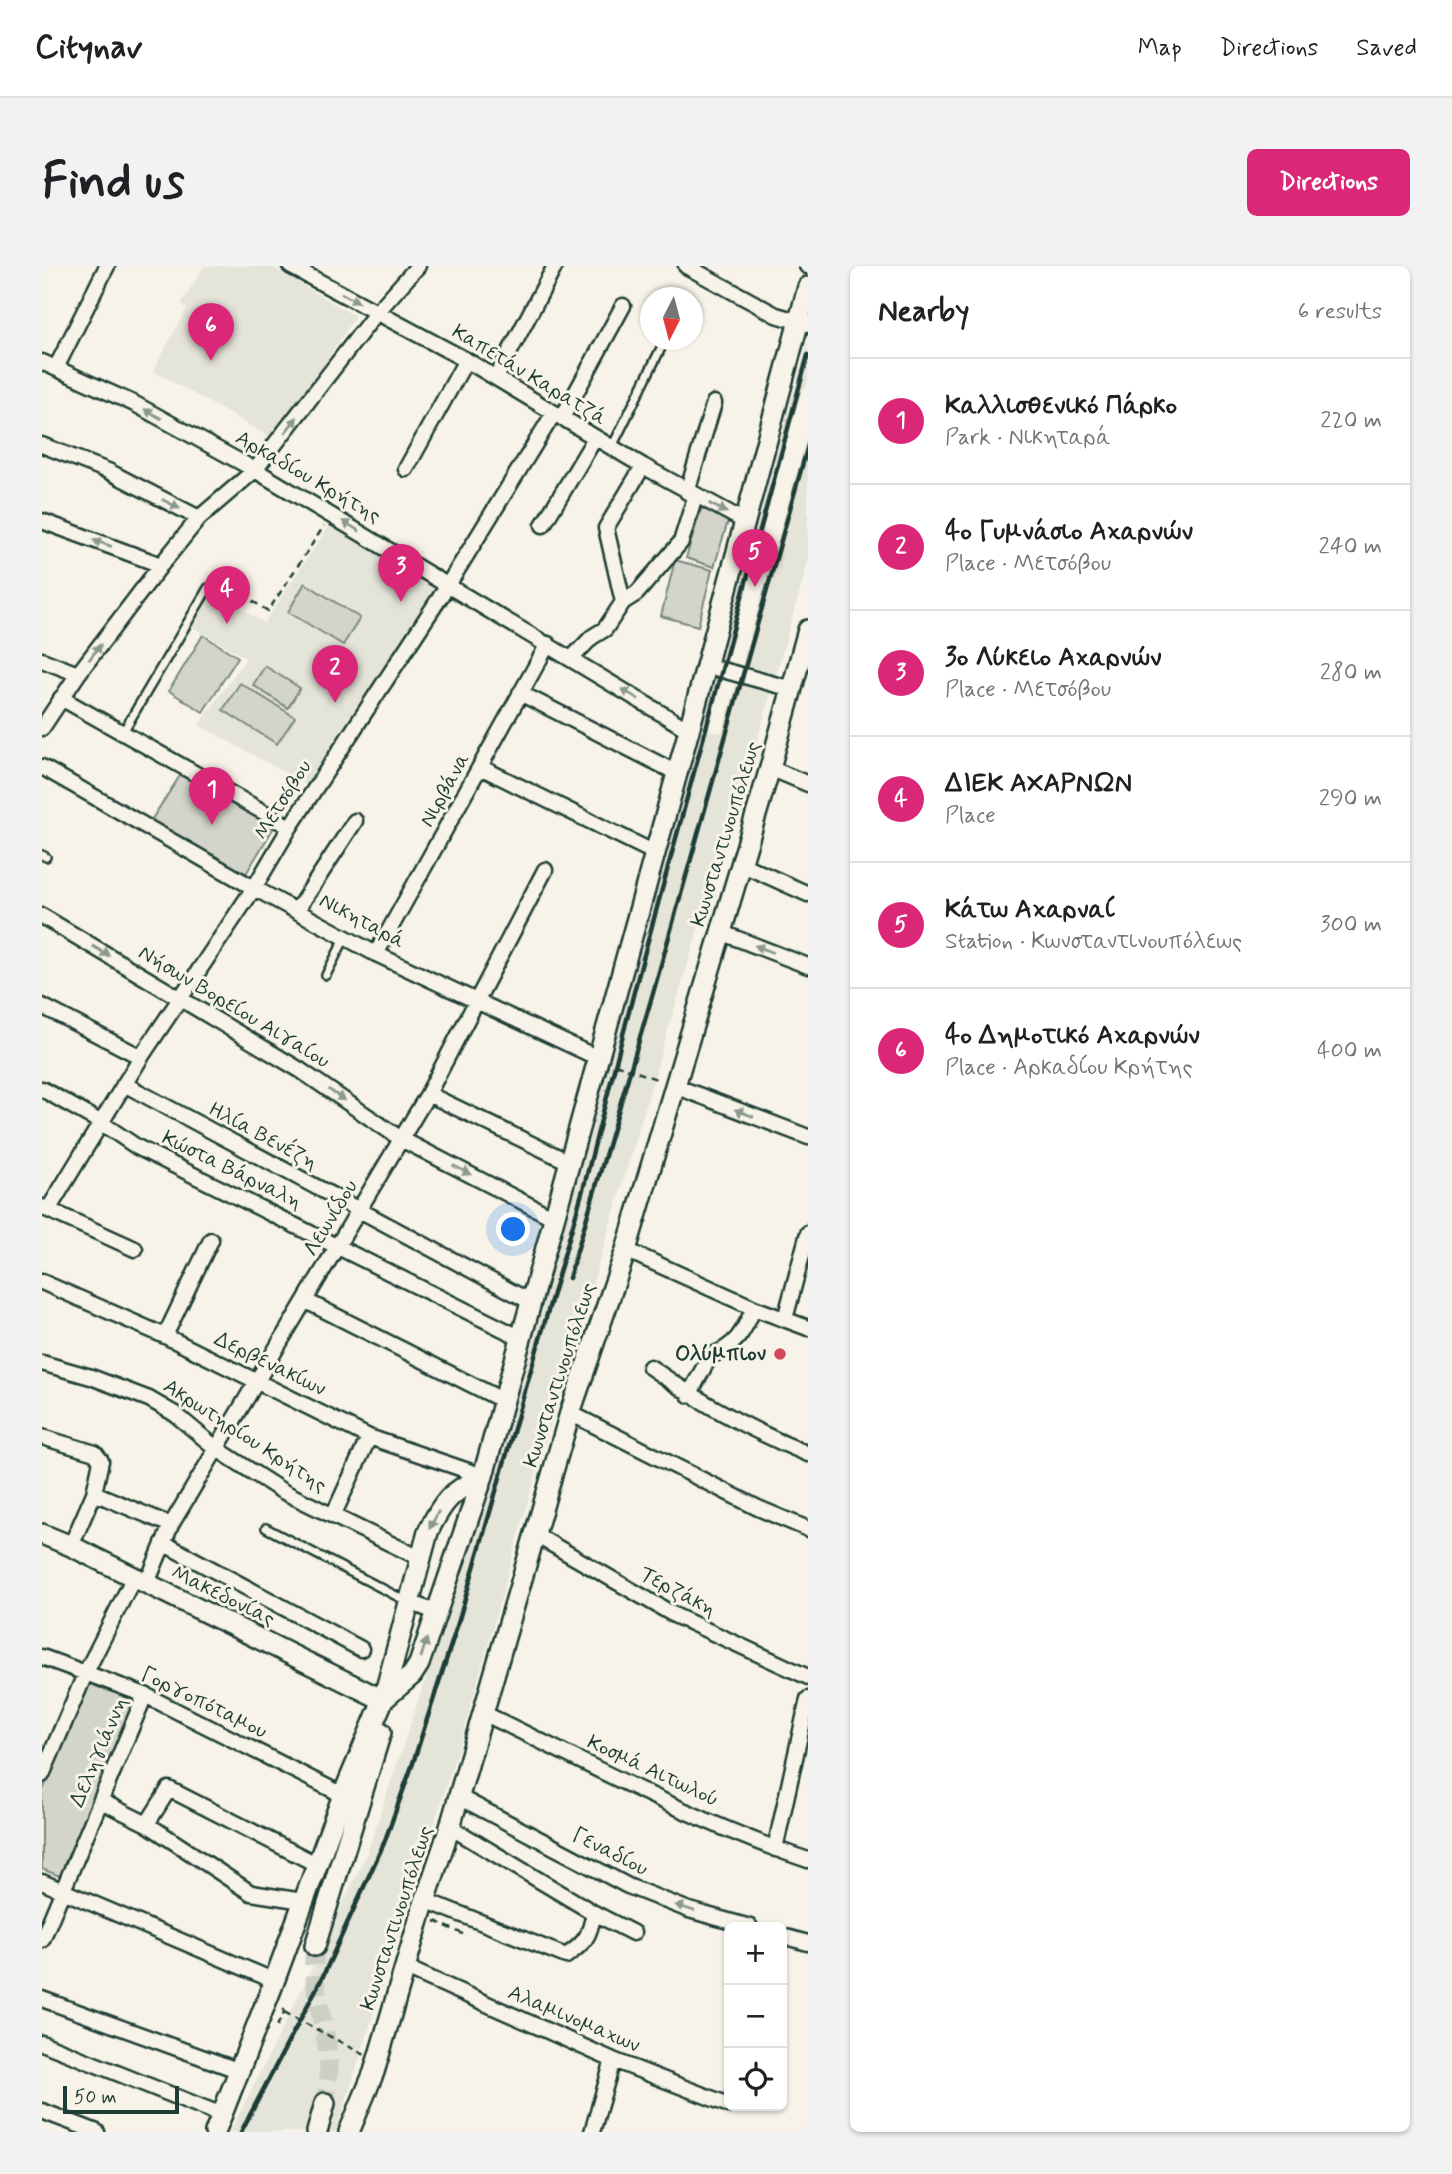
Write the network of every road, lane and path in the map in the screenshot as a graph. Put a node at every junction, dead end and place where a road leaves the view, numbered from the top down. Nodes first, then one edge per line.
1 (107, 266) edge
2 (290, 266) edge
3 (418, 266) edge
4 (555, 266) edge
5 (686, 266) edge
6 (808, 287) edge
7 (623, 306) dead end
8 (376, 312) junction
9 (803, 324) edge
10 (661, 350) edge
11 (466, 360) junction
12 (42, 362) edge
13 (57, 368) junction
14 (496, 378) junction
15 (714, 403) dead end
16 (558, 415) junction
17 (595, 438) junction
18 (42, 445) edge
19 (612, 448) junction
20 (643, 466) junction
21 (406, 469) dead end
22 (255, 470) junction
23 (691, 494) junction
24 (331, 515) junction
25 (199, 518) junction
26 (42, 521) edge
27 (746, 522) junction
28 (543, 525) dead end
29 (161, 565) junction
30 (448, 585) junction
31 (208, 588) joint
32 (623, 602) junction
33 (808, 630) edge
34 (548, 644) junction
35 (571, 659) junction
36 (42, 660) edge
37 (704, 665) junction
38 (803, 671) edge
39 (78, 674) junction
40 (792, 689) junction
41 (520, 692) junction
42 (61, 698) junction
43 (42, 728) edge
44 (689, 730) junction
45 (123, 732) junction
46 (42, 767) edge
47 (482, 768) junction
48 (771, 768) junction
49 (677, 773) junction
50 (808, 785) edge
51 (355, 821) dead end
52 (290, 827) junction
53 (654, 853) junction
54 (741, 864) junction
55 (545, 870) dead end
56 (254, 888) junction
57 (808, 894) edge
58 (297, 910) junction
59 (42, 916) edge
60 (720, 932) junction
61 (345, 938) junction
62 (376, 954) junction
63 (808, 966) edge
64 (326, 975) dead end
65 (180, 998) junction
66 (477, 1002) junction
67 (42, 1006) edge
68 (141, 1057) junction
69 (598, 1058) junction
70 (124, 1084) junction
71 (675, 1086) junction
72 (42, 1089) edge
73 (428, 1094) junction
74 (100, 1122) junction
75 (808, 1137) edge
76 (401, 1139) junction
77 (569, 1163) junction
78 (45, 1209) edge
79 (360, 1212) junction
80 (554, 1218) junction
81 (808, 1233) edge
82 (211, 1240) dead end
83 (338, 1246) junction
84 (135, 1249) dead end
85 (626, 1250) junction
86 (42, 1282) edge
87 (306, 1301) junction
88 (531, 1302) junction
89 (754, 1308) junction
90 (785, 1319) junction
91 (808, 1328) edge
92 (165, 1335) junction
93 (521, 1338) junction
94 (42, 1363) edge
95 (650, 1367) dead end
96 (258, 1382) junction
97 (689, 1395) junction
98 (504, 1401) junction
99 (570, 1413) junction
100 (42, 1437) edge
101 (369, 1437) junction
102 (217, 1448) junction
103 (808, 1454) edge
104 (483, 1476) junction
105 (94, 1493) junction
106 (333, 1516) junction
107 (171, 1525) junction
108 (266, 1528) dead end
109 (808, 1530) edge
110 (42, 1534) edge
111 (534, 1534) junction
112 (163, 1543) junction
113 (71, 1546) junction
114 (420, 1558) junction
115 (140, 1580) junction
116 (408, 1602) junction
117 (436, 1612) junction
118 (361, 1649) dead end
119 (42, 1657) edge
120 (86, 1672) junction
121 (808, 1677) edge
122 (145, 1695) junction
123 (808, 1699) edge
124 (383, 1700) junction
125 (483, 1713) junction
126 (42, 1773) edge
127 (343, 1795) junction
128 (459, 1797) junction
129 (101, 1801) junction
130 (147, 1824) junction
131 (450, 1827) junction
132 (775, 1849) junction
133 (808, 1860) edge
134 (318, 1865) junction
135 (42, 1882) edge
136 (63, 1892) junction
137 (425, 1900) junction
138 (303, 1901) junction
139 (594, 1913) junction
140 (434, 1920) dead end
141 (732, 1922) edge
142 (633, 1933) dead end
143 (467, 1937) dead end
144 (787, 1937) edge
145 (42, 1940) edge
146 (808, 1943) edge
147 (315, 1946) tunnel mouth
148 (404, 1967) junction
149 (275, 1981) junction
150 (42, 1999) edge
151 (284, 2012) dead end
152 (42, 2043) edge
153 (365, 2055) dead end
154 (613, 2060) junction
155 (240, 2071) junction
156 (325, 2103) tunnel mouth
157 (724, 2103) edge
158 (42, 2111) edge
159 (219, 2124) edge
160 (97, 2132) edge
161 (317, 2132) edge
162 (349, 2132) edge
163 (593, 2132) edge

1 - 13 street
2 -> 8 street, Καπετάν Καρατζά
3 - 8 street
4 - 14 street
5 - 9 street
6 - 9 street, Κωνσταντινουπόλεως
7 - 16 street, Μετσόβου
8 - 11 street, Καπετάν Καρατζά
22 -> 8 street
9 - 27 street, Κωνσταντινουπόλεως
10 - 19 lane
11 - 14 street, Καπετάν Καρατζά
11 - 21 street
12 - 13 street, Αρκαδίου Κρήτης
22 -> 13 street, Αρκαδίου Κρήτης
14 - 16 street, Καπετάν Καρατζά
15 - 23 street
16 - 17 street, Καπετάν Καρατζά
16 - 30 street, Μετσόβου
17 - 19 street, Καπετάν Καρατζά
17 - 28 street
18 -> 25 street
19 - 20 street, Καπετάν Καρατζά
20 - 23 street, Καπετάν Καρατζά
20 - 32 street
22 - 24 street, Αρκαδίου Κρήτης
22 - 25 street
23 -> 27 street, Καπετάν Καρατζά
23 - 32 street
30 -> 24 street, Αρκαδίου Κρήτης
24 - 31 path
25 - 29 street
29 -> 26 street
27 - 37 street, Κωνσταντινουπόλεως
39 -> 29 street
30 - 34 street, Αρκαδίου Κρήτης
30 - 52 street, Μετσόβου
31 - 45 lane
32 - 35 street
33 - 38 street, Κωνσταντινουπόλεως
34 - 35 street, Αρκαδίου Κρήτης
34 - 41 street, Νιρβάνα
44 -> 35 street, Αρκαδίου Κρήτης
36 - 39 street
37 - 40 street
37 - 44 street, Κωνσταντινουπόλεως
38 - 40 street, Κωνσταντινουπόλεως
39 - 42 street
40 - 48 street, Κωνσταντινουπόλεως
41 - 47 street, Νιρβάνα
41 - 49 street
42 - 43 street
42 - 45 street
44 - 49 street, Κωνσταντινουπόλεως
45 - 52 street
46 - 56 street, Νικηταρά
47 - 53 street
47 - 62 street, Νιρβάνα
48 - 50 street
48 - 54 street, Κωνσταντινουπόλεως
49 - 53 street, Κωνσταντινουπόλεως
51 - 58 street
52 - 56 street, Μετσόβου
53 - 69 street, Κωνσταντινουπόλεως
54 - 57 street
54 - 60 street, Κωνσταντινουπόλεως
55 - 66 street, Λεωνίδου
56 - 58 street, Νικηταρά
56 - 65 street, Μετσόβου
58 - 61 street, Νικηταρά
59 -> 65 street, Νήσων Βορείου Αιγαίου
63 -> 60 street
60 - 71 street, Κωνσταντινουπόλεως
61 - 62 street, Νικηταρά
61 - 64 lane
62 - 66 street, Νικηταρά
65 - 68 street, Μετσόβου
65 -> 76 street, Νήσων Βορείου Αιγαίου
66 - 69 street, Νικηταρά
66 - 73 street, Λεωνίδου
67 - 68 street
68 - 70 street, Μετσόβου
69 - 71 path
69 - 77 street, Κωνσταντινουπόλεως
70 - 74 street, Μετσόβου
70 - 79 street, Ηλία Βενέζη
75 -> 71 street
71 - 85 street, Κωνσταντινουπόλεως
72 - 74 street, Κώστα Βάρναλη
73 - 76 street, Λεωνίδου
73 - 77 street
74 - 78 street, Μετσόβου
74 - 83 street, Κώστα Βάρναλη
76 - 79 street, Λεωνίδου
76 -> 80 street, Νήσων Βορείου Αιγαίου
77 - 80 street, Κωνσταντινουπόλεως
78 - 84 street
79 - 83 street, Λεωνίδου
79 - 88 street, Ηλία Βενέζη
80 - 88 street, Κωνσταντινουπόλεως
81 - 90 street
82 - 92 street
83 - 87 street, Λεωνίδου
83 - 93 street, Κώστα Βάρναλη
85 - 89 street
85 - 99 street, Κωνσταντινουπόλεως
86 - 92 street, Δερβενακίων
87 - 96 street, Λεωνίδου
87 - 98 street
88 - 93 street, Κωνσταντινουπόλεως
89 - 90 street
89 - 97 street
90 - 91 street
92 - 96 street, Δερβενακίων
93 - 98 street, Κωνσταντινουπόλεως
94 - 102 street, Ακρωτηρίου Κρήτης
95 - 97 street
96 - 101 street, Δερβενακίων
96 - 102 street, Λεωνίδου
97 - 103 street
98 - 104 street, Κωνσταντινουπόλεως
99 - 109 street
99 - 111 street, Κωνσταντινουπόλεως
100 - 105 street
101 - 104 street, Δερβενακίων
101 - 106 street
102 - 106 street, Ακρωτηρίου Κρήτης
102 - 107 street, Λεωνίδου
104 -> 114 street, Κωνσταντινουπόλεως
104 - 117 street, Κωνσταντινουπόλεως
105 - 107 street
105 - 113 street
106 - 114 street, Ακρωτηρίου Κρήτης
107 - 112 street, Λεωνίδου
108 - 116 lane
110 - 113 street, Μακεδονίας
111 - 121 street, Τερζάκη
111 - 125 street, Κωνσταντινουπόλεως
112 - 115 street, Λεωνίδου
112 - 118 street
113 - 115 street, Μακεδονίας
114 - 116 street, Κωνσταντινουπόλεως
115 - 120 street, Λεωνίδου
115 - 124 street, Μακεδονίας
116 - 117 street
116 - 124 street, Κωνσταντινουπόλεως
124 -> 117 street, Κωνσταντινουπόλεως
119 - 120 street, Γοργοπόταμου
120 - 122 street, Γοργοπόταμου
120 - 126 street, Λεωνίδου
122 - 127 street, Γοργοπόταμου
122 - 129 street, Δεληγιάννη
123 - 132 street
124 - 127 street, Κωνσταντινουπόλεως
124 - 147 street
125 - 128 street, Κωνσταντινουπόλεως
125 - 132 street, Κοσμά Αιτωλού
127 - 134 street, Κωνσταντινουπόλεως
128 - 131 street, Κωνσταντινουπόλεως
141 -> 128 street, Γεναδίου
129 - 130 street
129 - 136 street, Δεληγιάννη
130 - 134 street
130 - 138 street
131 - 137 street, Κωνσταντινουπόλεως
131 - 139 street
132 - 133 street, Κοσμά Αιτωλού
134 - 138 street, Κωνσταντινουπόλεως
135 - 136 street
136 - 145 street, Δεληγιάννη
136 - 149 street
137 - 139 street
137 - 148 street, Κωνσταντινουπόλεως
138 - 149 street, Κωνσταντινουπόλεως
139 - 142 street
140 - 143 path
144 - 146 street
148 - 154 street, Αλαμινομαχων
148 - 162 street, Κωνσταντινουπόλεως
149 - 155 street, Κωνσταντινουπόλεως
150 - 155 street
151 - 153 path, bridge
152 - 159 street
154 - 157 street, Αλαμινομαχων
154 - 163 street
155 - 159 street, Κωνσταντινουπόλεως
156 - 161 street
158 - 160 street

